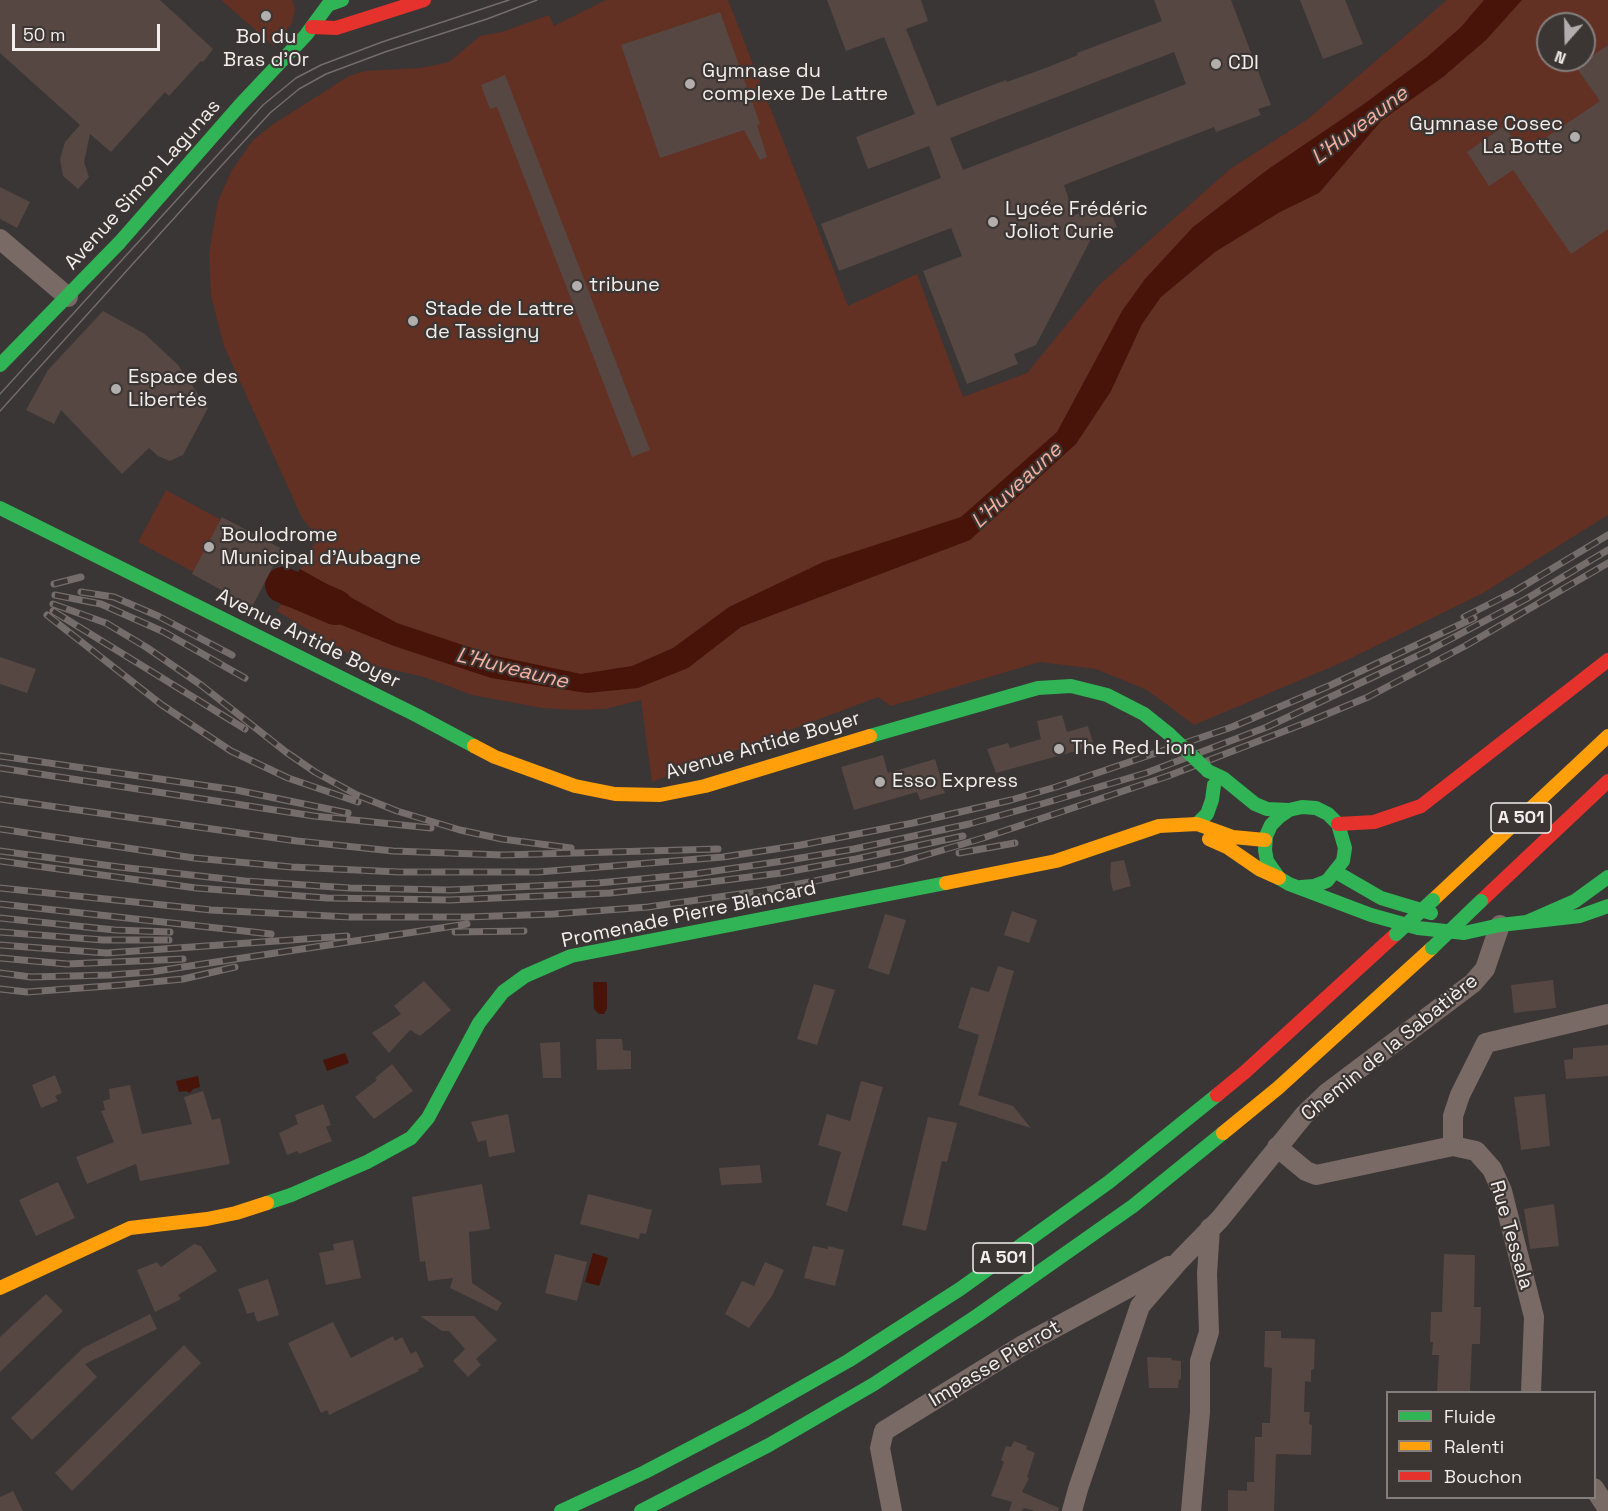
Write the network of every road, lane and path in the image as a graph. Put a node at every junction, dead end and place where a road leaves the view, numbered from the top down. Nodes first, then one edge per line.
1 (342, 0) edge
2 (424, 0) edge
3 (327, 2) edge
4 (312, 27) junction
5 (0, 239) edge
6 (68, 297) junction
7 (0, 365) edge
8 (0, 508) edge
9 (1608, 660) edge
10 (1608, 736) edge
11 (1208, 771) junction
12 (1608, 781) edge
13 (1214, 785) junction
14 (1236, 807) dead end
15 (1289, 810) junction
16 (1197, 824) junction
17 (1338, 824) junction
18 (1171, 825) junction
19 (1263, 835) junction
20 (1336, 872) junction
21 (1608, 877) edge
22 (1279, 878) junction
23 (1301, 887) junction
24 (1608, 906) edge
25 (1527, 922) junction
26 (1500, 925) junction
27 (1608, 1014) edge
28 (1453, 1146) junction
29 (1277, 1147) junction
30 (1215, 1223) junction
31 (1179, 1261) junction
32 (0, 1288) edge
33 (1531, 1391) edge
34 (1596, 1491) edge
35 (1608, 1509) edge
36 (561, 1511) edge
37 (641, 1511) edge
38 (892, 1511) edge
39 (1072, 1511) edge
40 (1191, 1511) edge

1 - 3 main road
2 - 4 main road
3 - 4 main road, Avenue Simon Lagunas
4 - 6 main road, Avenue Simon Lagunas
5 - 6 street
6 - 7 main road, Avenue Simon Lagunas
8 - 11 main road, Avenue Antide Boyer, bridge
9 - 17 main road
10 - 36 main road, A 501, bridge
11 - 13 main road, Avenue Antide Boyer
11 - 15 main road, Avenue Antide Boyer
12 - 37 main road, A 501, bridge
13 - 14 main road, Avenue Antide Boyer
13 - 16 main road
15 - 17 main road
15 - 19 main road
16 - 18 main road, Promenade Pierre Blancard
16 - 19 main road, Promenade Pierre Blancard
17 - 20 main road
18 - 22 main road
18 - 32 main road, Promenade Pierre Blancard
19 - 22 main road
20 - 23 main road
20 - 26 main road
21 - 25 main road
22 - 23 main road
23 - 26 main road
24 - 25 main road
25 - 26 main road
26 - 29 street, Chemin de la Sabatière
27 - 28 street
28 - 29 street
28 - 33 street, Rue Tessala
29 - 30 street, Chemin de la Sabatière
30 - 31 street, Chemin de la Sabatière
30 - 40 street
31 - 38 street, Impasse Pierrot
31 - 39 street, Chemin de la Sabatière
34 - 35 street

